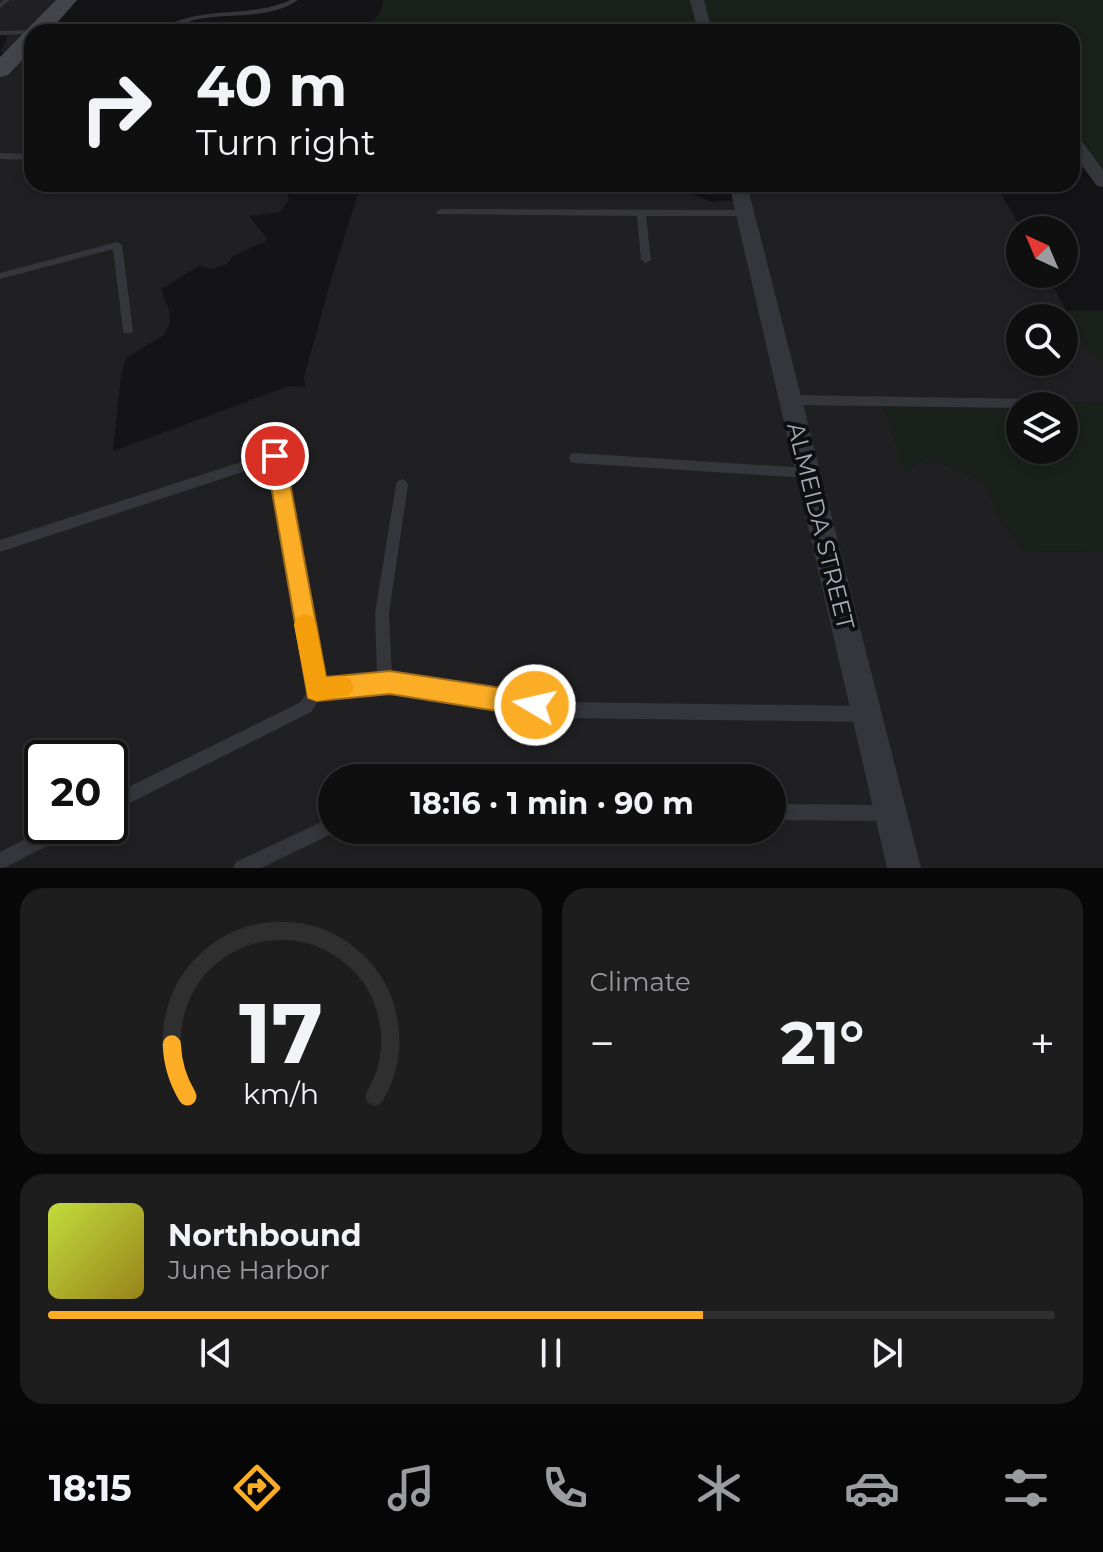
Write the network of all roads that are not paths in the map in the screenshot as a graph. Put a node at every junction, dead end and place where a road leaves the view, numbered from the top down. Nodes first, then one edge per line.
1 (7, 0) edge
2 (67, 0) edge
3 (295, 0) edge
4 (697, 0) edge
5 (0, 6) edge
6 (44, 24) edge
7 (180, 24) edge
8 (703, 24) edge
9 (0, 33) edge
10 (24, 34) edge
11 (1080, 151) edge
12 (0, 156) edge
13 (24, 157) edge
14 (1103, 182) edge
15 (740, 192) edge
16 (441, 212) dead end
17 (641, 213) junction
18 (745, 213) junction
19 (646, 260) dead end
20 (0, 276) edge
21 (128, 330) dead end
22 (791, 400) junction
23 (1006, 403) edge
24 (575, 458) dead end
25 (808, 473) junction
26 (402, 485) dead end
27 (0, 546) edge
28 (385, 683) junction
29 (317, 690) junction
30 (867, 714) junction
31 (128, 796) edge
32 (786, 812) edge
33 (891, 813) junction
34 (318, 833) edge
35 (34, 844) edge
36 (0, 861) edge
37 (269, 861) edge
38 (242, 868) edge
39 (904, 868) edge

1 - 5 lane
2 - 6 street
3 - 7 lane
4 - 8 street
9 - 10 lane
11 - 14 street
12 - 13 lane
15 - 18 street, ALMEIDA STREET
16 - 17 lane
17 - 18 lane
17 - 19 lane
18 - 22 street, ALMEIDA STREET
20 - 21 lane
22 - 23 lane
22 - 25 street, ALMEIDA STREET
24 - 25 lane
25 - 30 street, ALMEIDA STREET
26 - 28 lane
27 - 29 lane
28 - 29 lane
28 - 30 lane
29 - 31 lane
30 - 33 street, ALMEIDA STREET
32 - 33 lane
33 - 39 street, ALMEIDA STREET
34 - 37 lane
35 - 36 lane
37 - 38 lane

